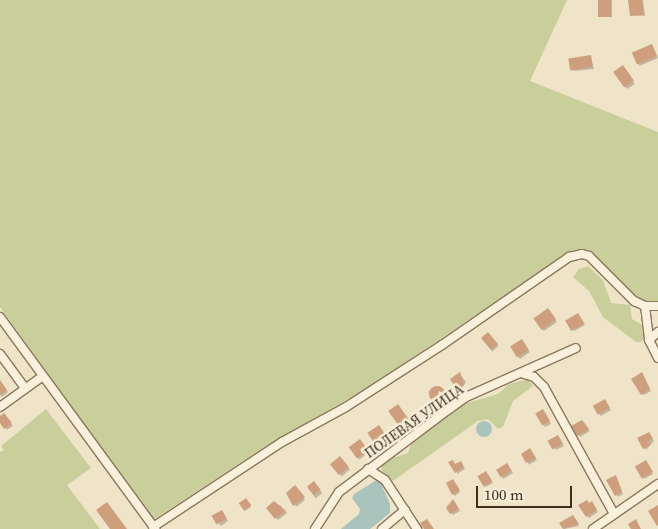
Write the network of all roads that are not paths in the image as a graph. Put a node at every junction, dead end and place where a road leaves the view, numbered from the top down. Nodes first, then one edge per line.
1 (644, 306) junction
2 (658, 306) edge
3 (0, 317) edge
4 (658, 332) edge
5 (649, 340) junction
6 (576, 348) dead end
7 (0, 354) edge
8 (658, 358) edge
9 (524, 374) junction
10 (43, 376) junction
11 (25, 388) junction
12 (0, 407) edge
13 (368, 469) junction
14 (658, 484) edge
15 (404, 510) junction
16 (614, 514) junction
17 (154, 528) edge
18 (314, 529) edge
19 (382, 529) edge
20 (417, 529) edge
21 (593, 529) edge

1 - 2 street
1 - 5 street
1 - 17 street
3 - 10 street
4 - 5 street
5 - 8 street
6 - 9 street, ПОЛЕВАЯ УЛИЦА
7 - 11 street
9 - 13 street, ПОЛЕВАЯ УЛИЦА
9 - 16 street
10 - 11 street
10 - 17 street
11 - 12 street
13 - 15 street
13 - 18 street, ПОЛЕВАЯ УЛИЦА
14 - 16 street
15 - 19 street
15 - 20 street
16 - 21 street

